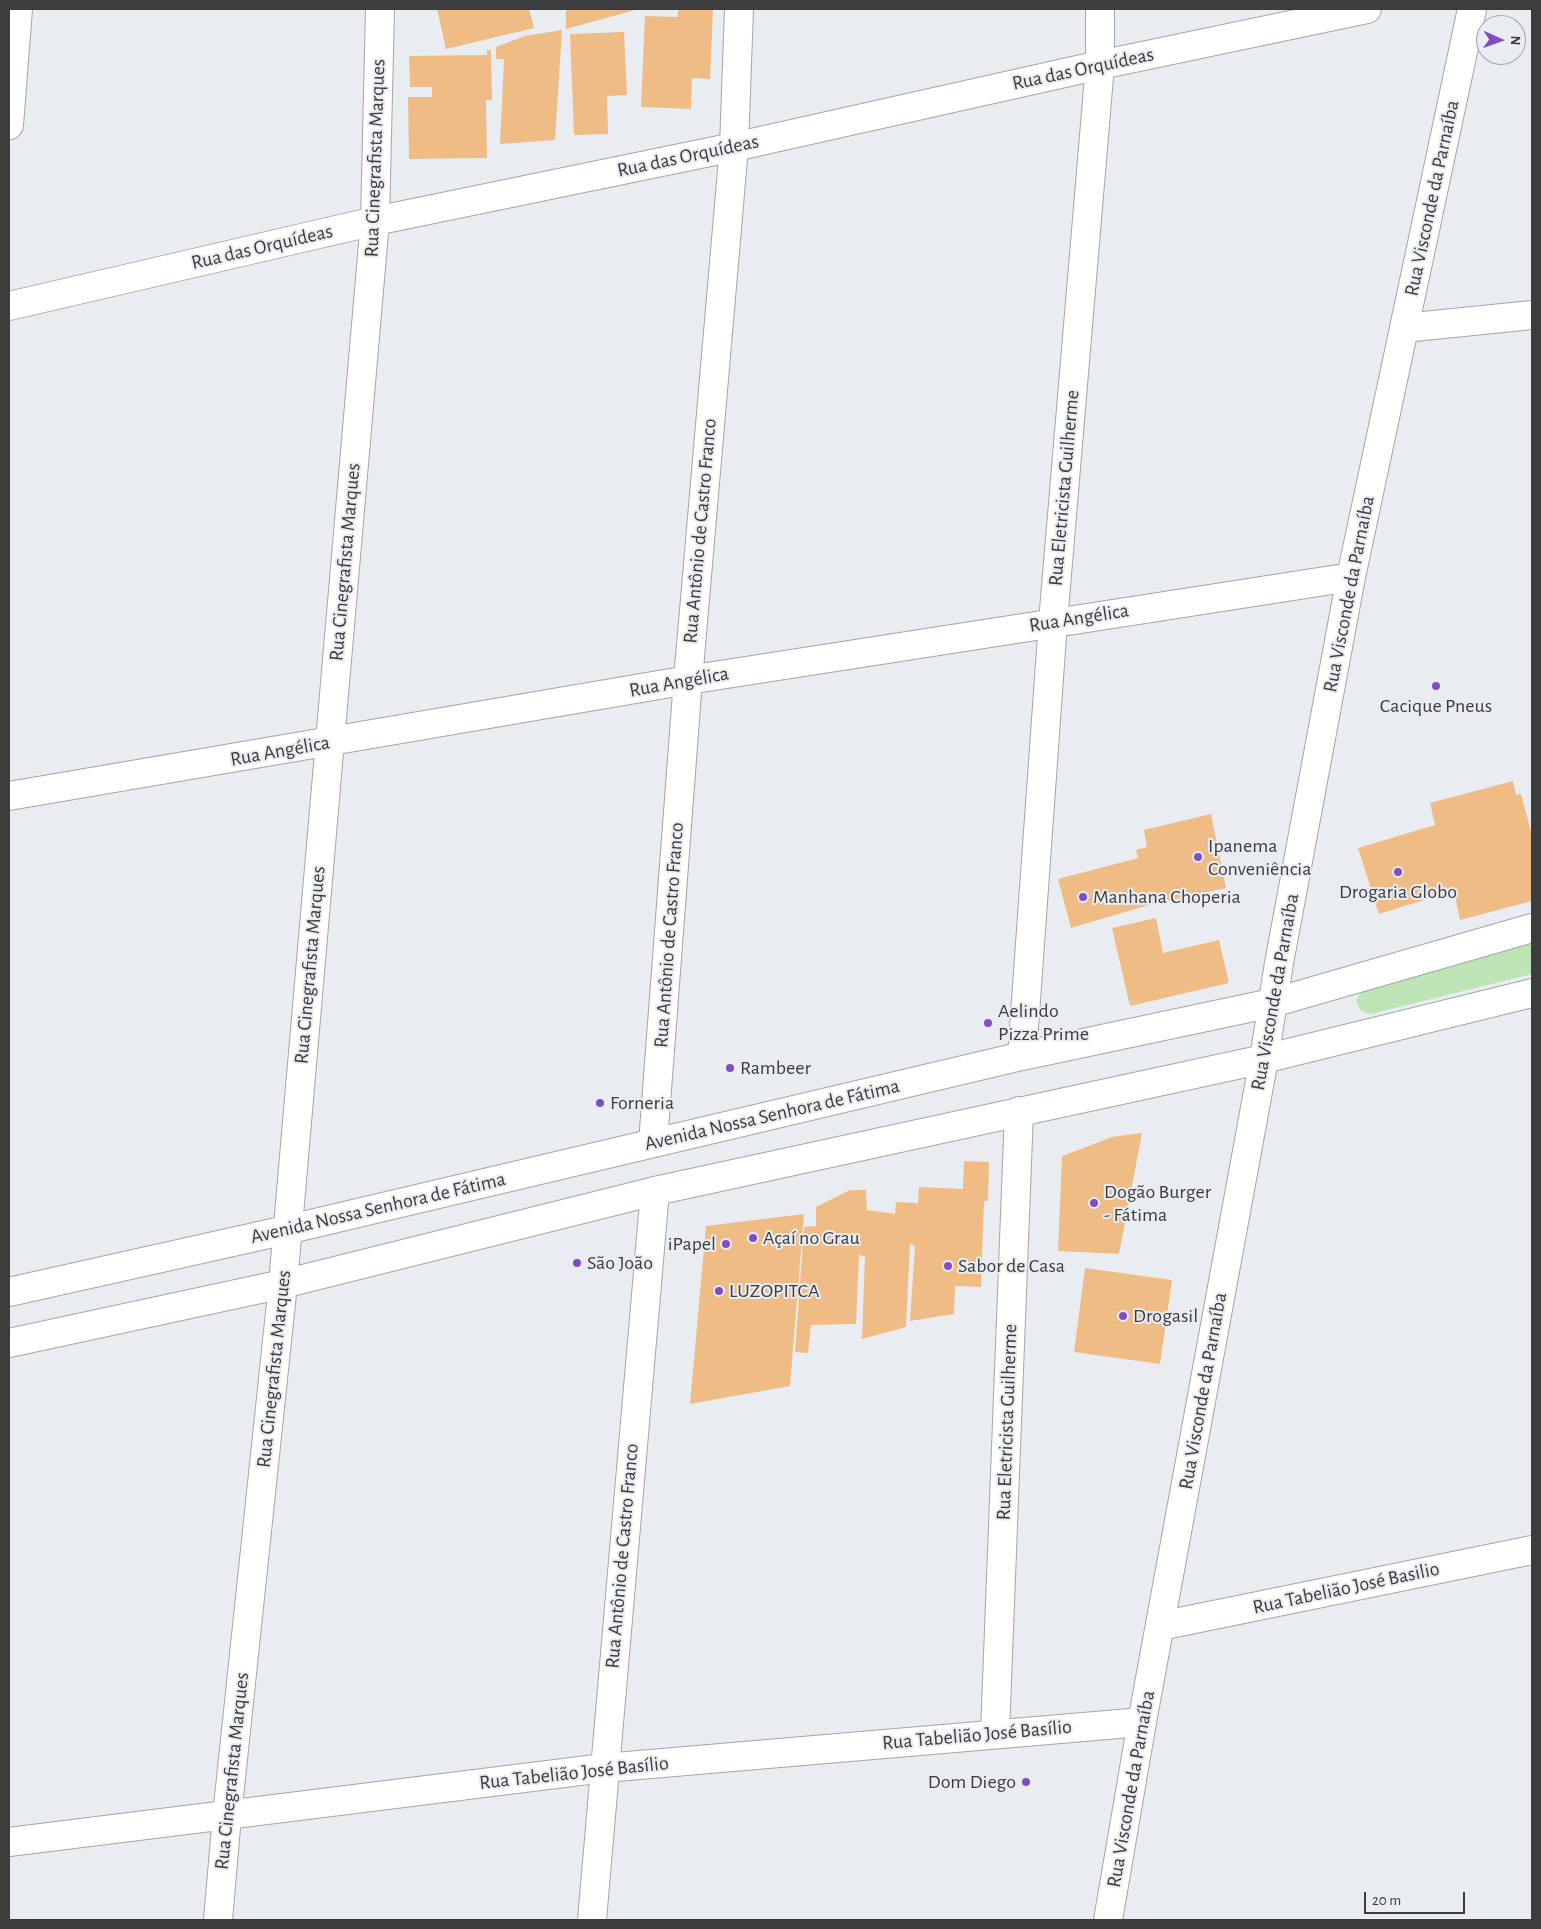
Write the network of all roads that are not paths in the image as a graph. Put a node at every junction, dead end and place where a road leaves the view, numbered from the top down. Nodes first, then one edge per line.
1 (18, 9) edge
2 (380, 9) edge
3 (739, 9) edge
4 (1100, 9) edge
5 (1367, 9) edge
6 (1472, 9) edge
7 (1100, 65) junction
8 (9, 125) edge
9 (734, 147) junction
10 (375, 221) junction
11 (9, 306) edge
12 (1532, 315) edge
13 (1404, 328) junction
14 (1350, 577) junction
15 (1053, 622) junction
16 (688, 680) junction
17 (330, 742) junction
18 (9, 796) edge
19 (1532, 928) edge
20 (1532, 993) edge
21 (1272, 1003) junction
22 (1022, 1056) junction
23 (1264, 1059) junction
24 (1019, 1111) junction
25 (653, 1143) junction
26 (655, 1192) junction
27 (286, 1230) junction
28 (283, 1284) junction
29 (9, 1292) edge
30 (9, 1343) edge
31 (1532, 1550) edge
32 (1160, 1626) junction
33 (1142, 1722) junction
34 (995, 1733) junction
35 (604, 1768) junction
36 (226, 1816) junction
37 (9, 1842) edge
38 (218, 1920) edge
39 (592, 1920) edge
40 (1108, 1920) edge

1 - 8 street
2 - 10 street, Rua Cinegrafista Marques
3 - 9 street, Rua Antônio de Castro Franco
4 - 7 street, Rua Eletricista Guilherme
5 - 7 street, Rua das Orquídeas
6 - 13 street, Rua Visconde da Parnaíba
7 - 9 street, Rua das Orquídeas
7 - 15 street, Rua Eletricista Guilherme
9 - 10 street, Rua das Orquídeas
9 - 16 street, Rua Antônio de Castro Franco
10 - 11 street, Rua das Orquídeas
10 - 17 street, Rua Cinegrafista Marques
12 - 13 street
13 - 14 street, Rua Visconde da Parnaíba
14 - 15 street, Rua Angélica
14 - 21 street, Rua Visconde da Parnaíba
15 - 16 street, Rua Angélica
15 - 22 street, Rua Eletricista Guilherme
16 - 17 street, Rua Angélica
16 - 25 street, Rua Antônio de Castro Franco
17 - 18 street, Rua Angélica
17 - 27 street, Rua Cinegrafista Marques
19 - 21 street, Avenida Nossa Senhora de Fátima
20 - 23 street
21 - 22 street, Avenida Nossa Senhora de Fátima
21 - 23 street, Rua Visconde da Parnaíba
22 - 25 street, Avenida Nossa Senhora de Fátima
23 - 24 street
23 - 32 street, Rua Visconde da Parnaíba
24 - 26 street
24 - 34 street, Rua Eletricista Guilherme
25 - 27 street, Avenida Nossa Senhora de Fátima
26 - 28 street
26 - 35 street, Rua Antônio de Castro Franco
27 - 28 street, Rua Cinegrafista Marques
27 - 29 street, Avenida Nossa Senhora de Fátima
28 - 30 street
28 - 36 street, Rua Cinegrafista Marques
31 - 32 street, Rua Tabelião José Basilio
32 - 33 street, Rua Visconde da Parnaíba
33 - 34 street, Rua Tabelião José Basílio
33 - 40 street, Rua Visconde da Parnaíba
34 - 35 street, Rua Tabelião José Basílio
35 - 36 street, Rua Tabelião José Basílio
35 - 39 street, Rua Antônio de Castro Franco
36 - 37 street, Rua Tabelião José Basílio
36 - 38 street, Rua Cinegrafista Marques

